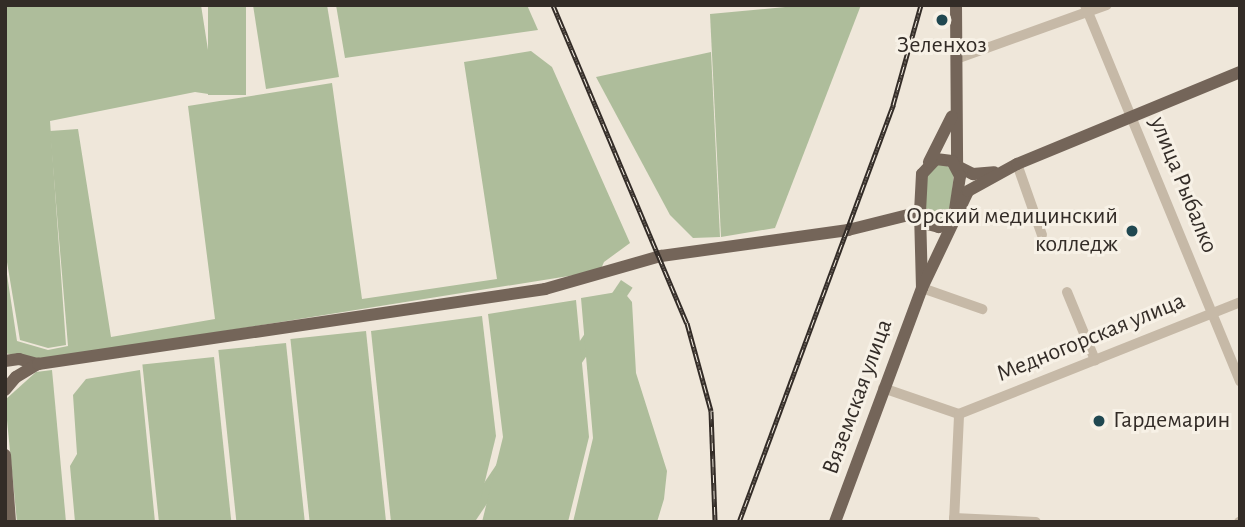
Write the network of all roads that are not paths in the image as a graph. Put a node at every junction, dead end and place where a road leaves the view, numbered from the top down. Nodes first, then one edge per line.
1 (956, 5) edge
2 (1107, 5) edge
3 (1087, 9) edge
4 (956, 59) junction
5 (1240, 72) edge
6 (956, 99) junction
7 (1134, 117) junction
8 (927, 164) junction
9 (1017, 164) junction
10 (957, 166) junction
11 (920, 212) junction
12 (954, 216) junction
13 (1042, 235) dead end
14 (922, 288) junction
15 (1067, 292) dead end
16 (1240, 302) edge
17 (982, 309) dead end
18 (1212, 313) junction
19 (1095, 360) junction
20 (5, 362) edge
21 (38, 364) junction
22 (1240, 381) edge
23 (883, 388) junction
24 (5, 390) edge
25 (959, 414) junction
26 (5, 455) edge
27 (7, 499) edge
28 (954, 520) edge
29 (10, 522) edge
30 (835, 522) edge
31 (1036, 522) edge

1 - 4 main road
2 - 3 street
3 - 4 street
3 - 7 street, улица Рыбалко
4 - 6 main road
5 - 7 main road
6 - 8 main road
6 - 10 main road
7 - 9 main road
7 - 18 street, улица Рыбалко
8 - 10 main road
8 - 11 main road
9 - 10 main road
9 - 12 main road
9 - 13 street
10 - 12 main road
11 - 12 main road
11 - 14 main road
11 - 21 main road
12 - 14 main road, Вяземская улица
14 - 17 street
14 - 23 main road, Вяземская улица
15 - 19 street
16 - 18 street, Медногорская улица
18 - 19 street, Медногорская улица
18 - 22 street, улица Рыбалко
19 - 25 street, Медногорская улица
20 - 21 main road
21 - 24 main road
23 - 25 street
23 - 30 main road, Вяземская улица
25 - 28 street
26 - 27 main road
27 - 29 main road
28 - 31 street

